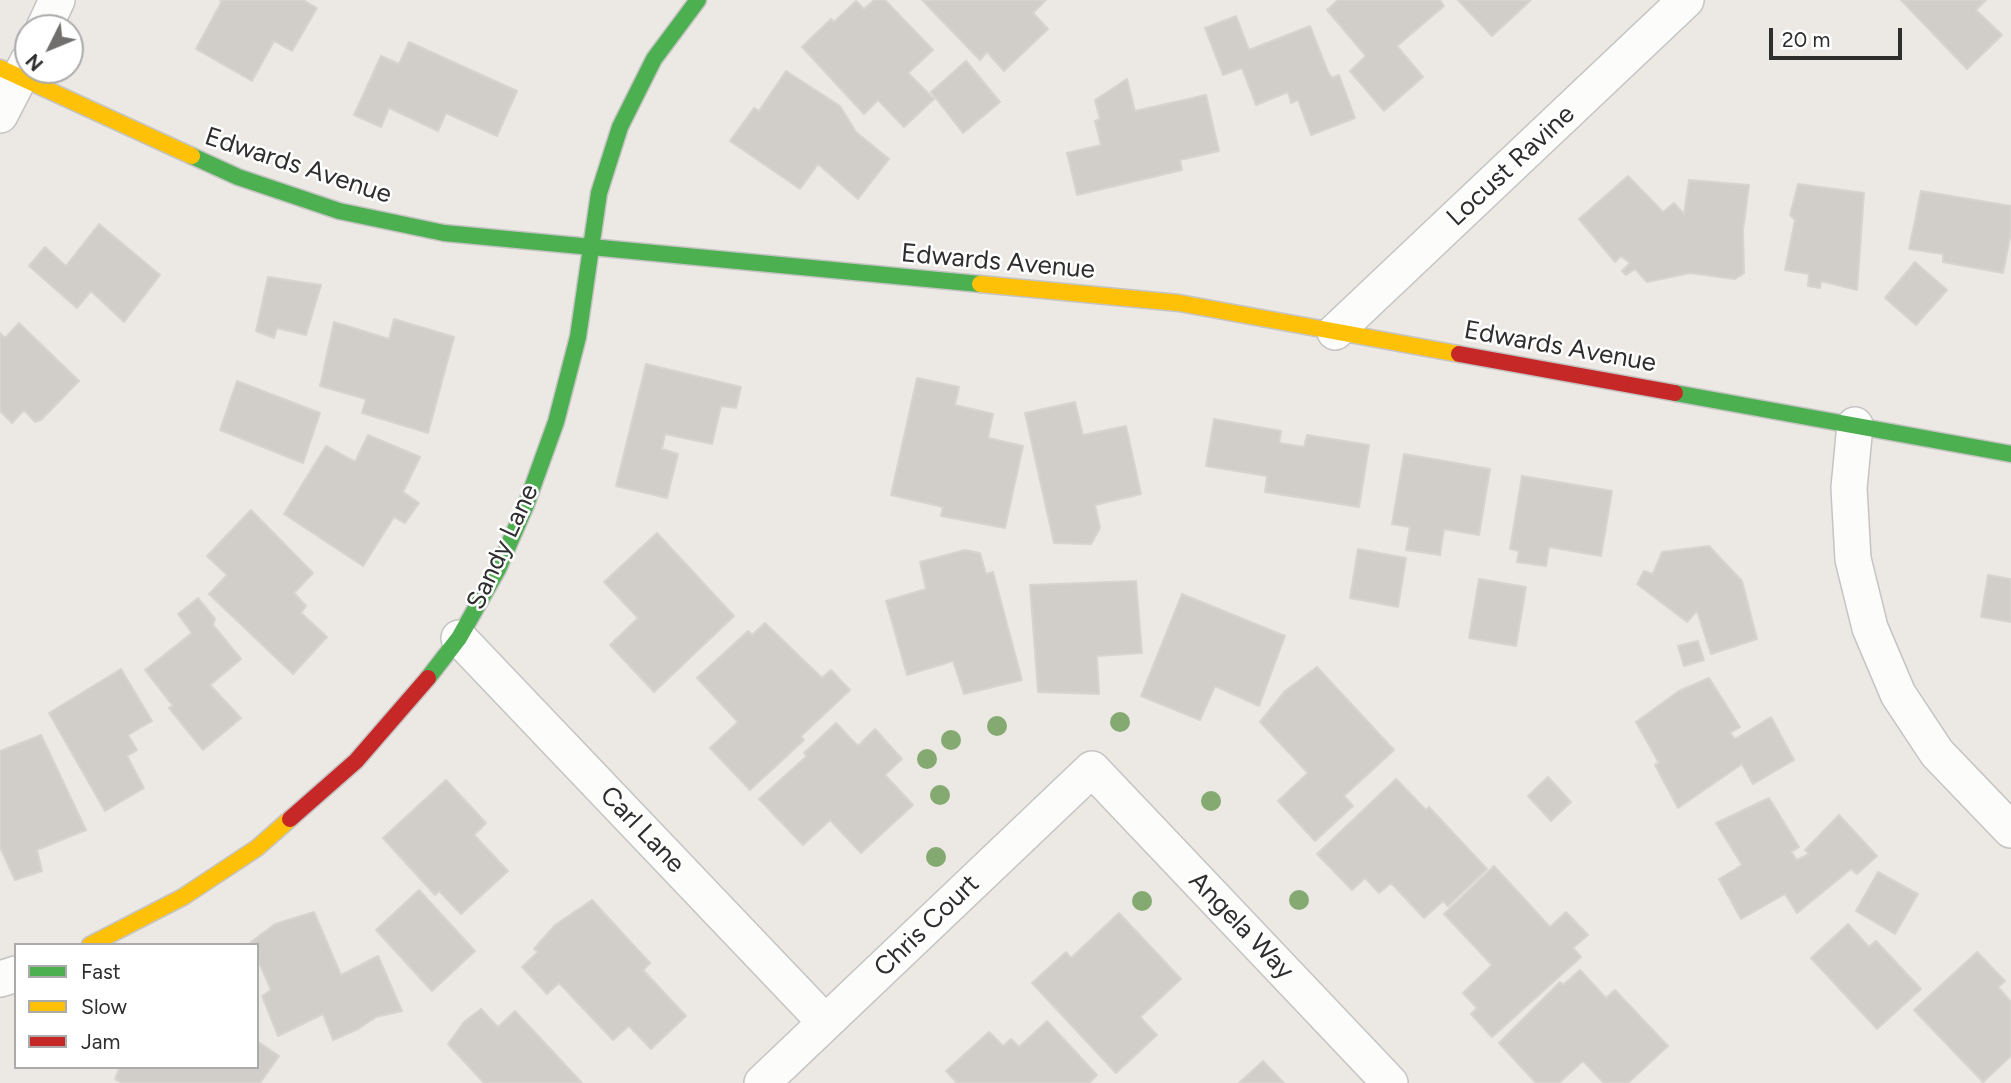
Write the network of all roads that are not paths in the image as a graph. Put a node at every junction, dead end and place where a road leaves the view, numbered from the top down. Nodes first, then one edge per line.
1 (698, 0) edge
2 (1686, 0) edge
3 (14, 75) edge
4 (47, 84) edge
5 (0, 115) edge
6 (590, 249) junction
7 (1335, 332) junction
8 (1855, 425) junction
9 (2011, 454) edge
10 (459, 638) junction
11 (1092, 769) joint
12 (2011, 830) edge
13 (94, 943) edge
14 (825, 1023) junction
15 (762, 1083) edge
16 (1390, 1083) edge

1 - 6 street, Sandy Lane
2 - 7 street, Locust Ravine
3 - 5 street
4 - 6 street, Edwards Avenue
6 - 7 street, Edwards Avenue
6 - 10 street, Sandy Lane
7 - 8 street, Edwards Avenue
8 - 9 street, Edwards Avenue
8 - 12 street
10 - 13 street, Sandy Lane
10 - 14 street, Carl Lane
11 - 14 street, Chris Court
11 - 16 street, Angela Way
14 - 15 street, Chris Court

